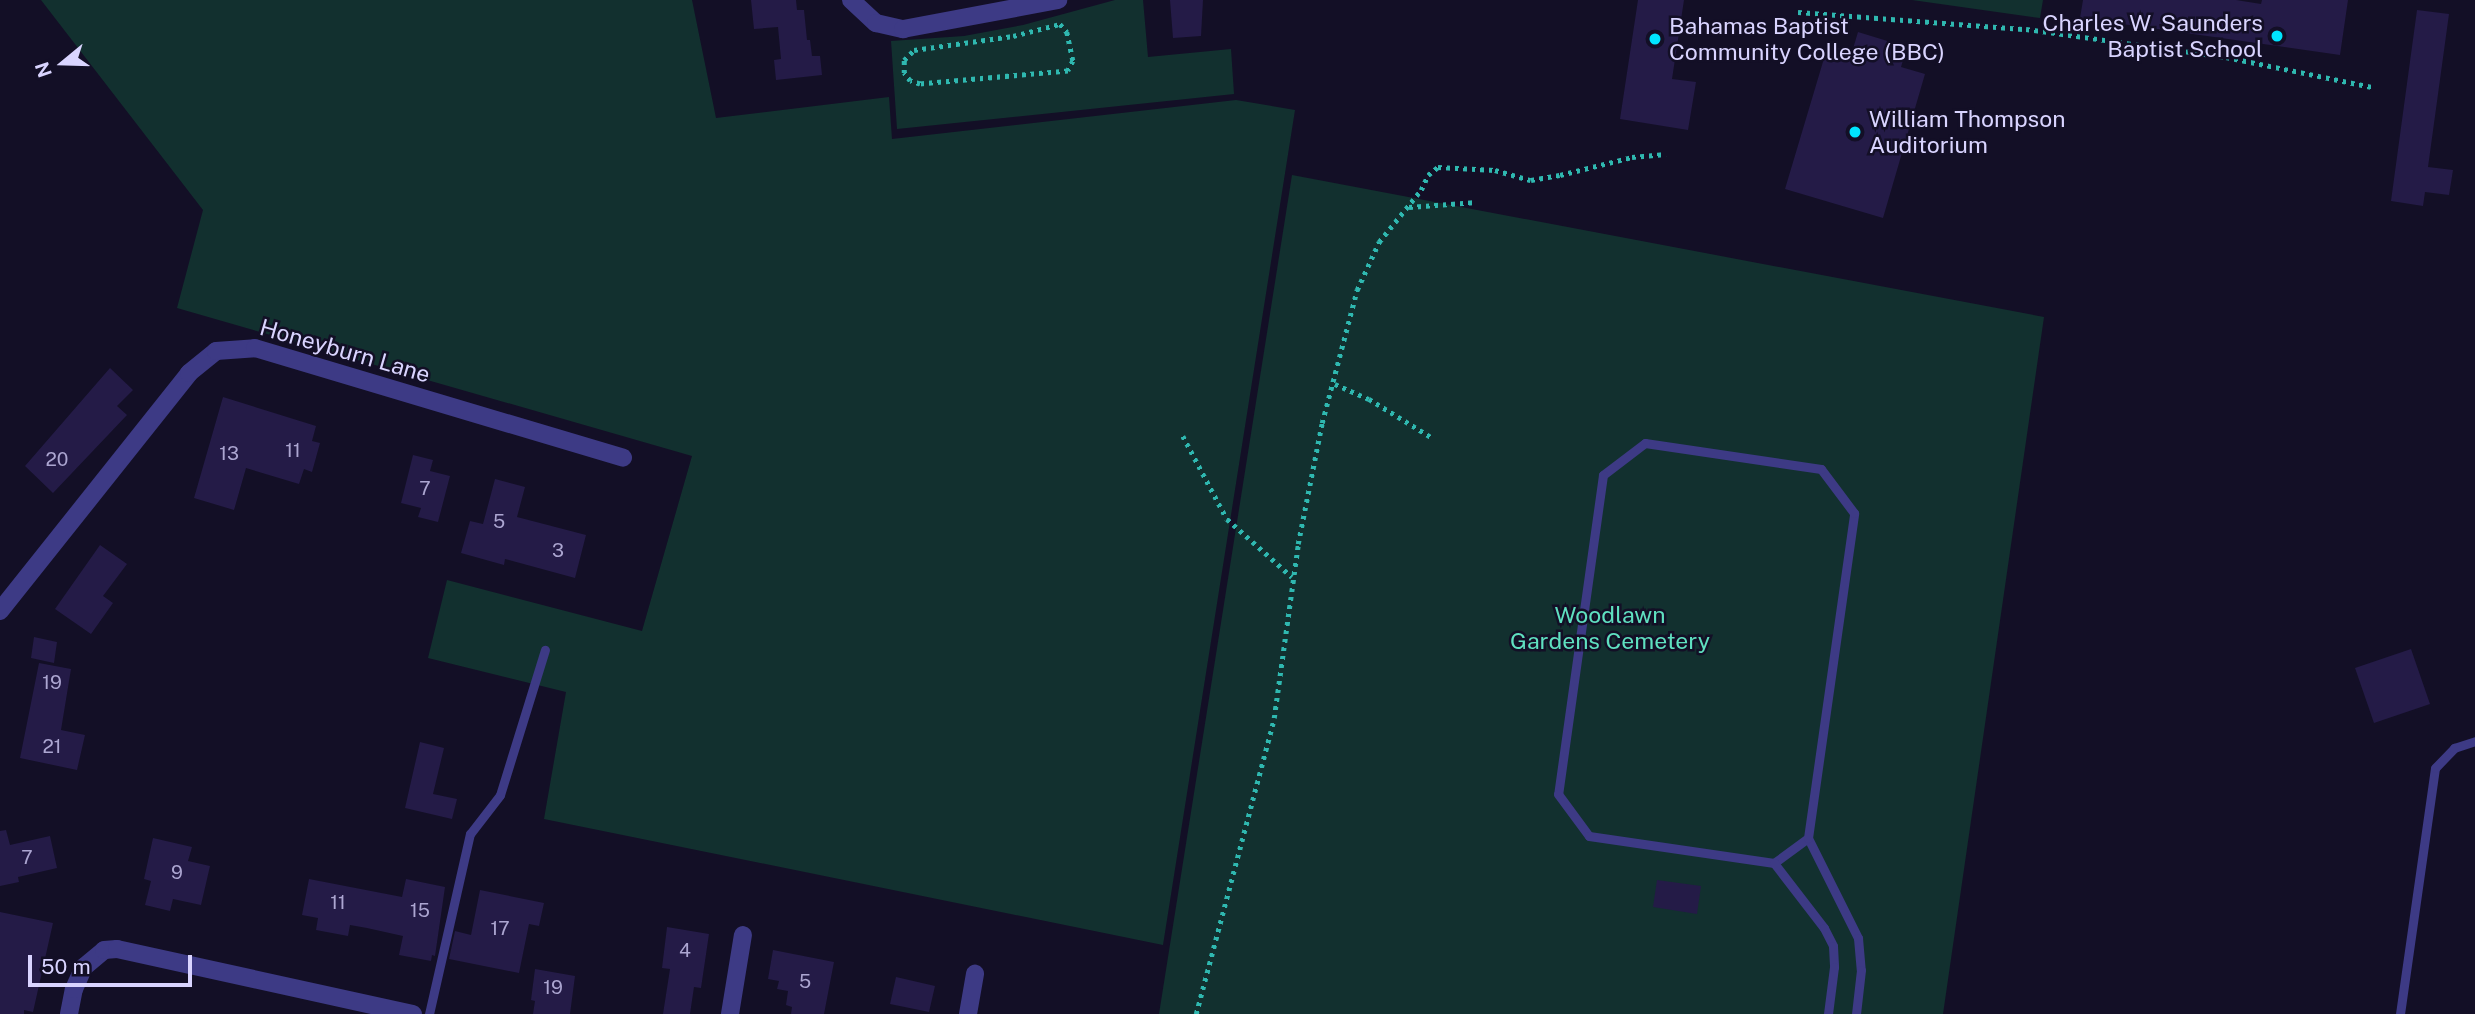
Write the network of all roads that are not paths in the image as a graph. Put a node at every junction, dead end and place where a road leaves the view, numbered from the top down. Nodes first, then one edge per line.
1 (851, 0) edge
2 (1058, 0) edge
3 (623, 457) dead end
4 (0, 611) edge
5 (545, 650) dead end
6 (2475, 741) edge
7 (1808, 838) junction
8 (1774, 863) junction
9 (743, 935) dead end
10 (975, 974) dead end
11 (69, 1014) edge
12 (413, 1014) edge
13 (429, 1014) edge
14 (730, 1014) edge
15 (968, 1014) edge
16 (1828, 1014) edge
17 (1856, 1014) edge
18 (2400, 1014) edge

1 - 2 street
3 - 4 street, Honeyburn Lane
5 - 13 lane
6 - 18 lane
7 - 8 lane
7 - 8 lane
7 - 17 lane
8 - 16 lane
9 - 14 street
10 - 15 street
11 - 12 street

